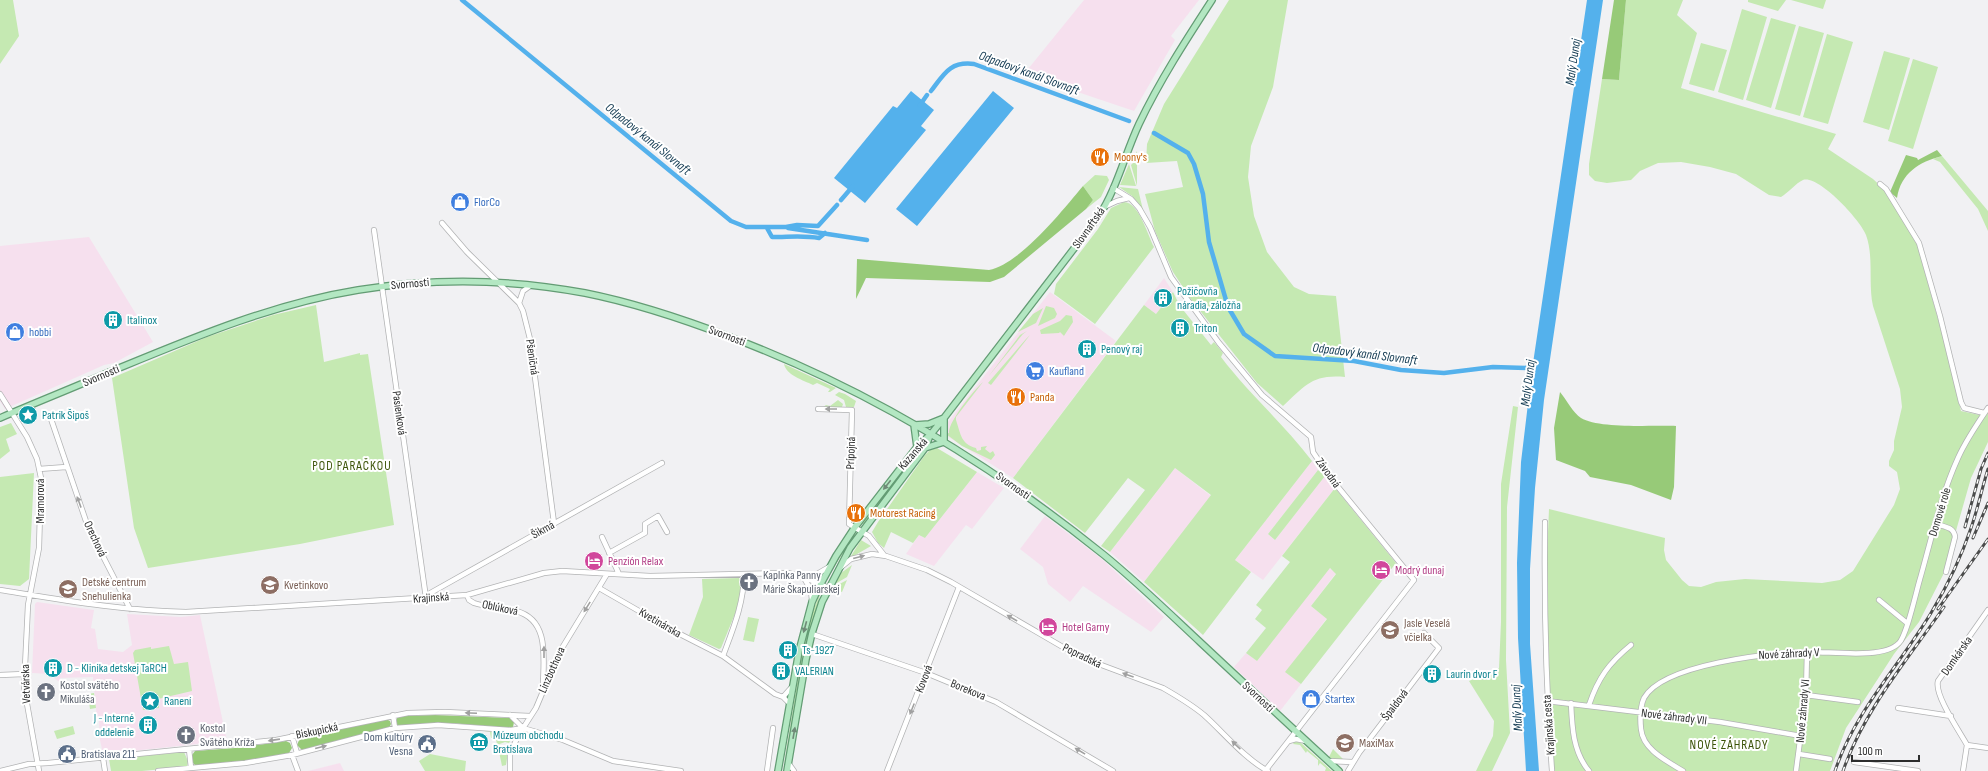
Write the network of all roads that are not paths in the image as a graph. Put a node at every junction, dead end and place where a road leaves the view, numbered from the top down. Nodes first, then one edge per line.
1 (1212, 0) edge
2 (1880, 184) dead end
3 (1113, 188) junction
4 (1129, 198) junction
5 (1104, 207) junction
6 (442, 223) dead end
7 (374, 230) dead end
8 (498, 283) junction
9 (530, 286) junction
10 (382, 287) junction
11 (519, 303) junction
12 (0, 394) edge
13 (1988, 408) edge
14 (818, 409) dead end
15 (12, 413) junction
16 (1984, 413) junction
17 (0, 418) edge
18 (944, 418) junction
19 (51, 419) dead end
20 (914, 425) junction
21 (931, 434) junction
22 (944, 442) junction
23 (917, 447) junction
24 (924, 448) junction
25 (662, 463) dead end
26 (66, 467) junction
27 (39, 469) junction
28 (1545, 522) dead end
29 (554, 523) junction
30 (1936, 524) junction
31 (855, 527) junction
32 (667, 532) dead end
33 (862, 532) junction
34 (602, 536) dead end
35 (609, 553) junction
36 (886, 556) junction
37 (829, 567) junction
38 (837, 571) junction
39 (1946, 572) dead end
40 (607, 574) junction
41 (619, 574) junction
42 (744, 574) junction
43 (803, 577) junction
44 (820, 584) junction
45 (959, 587) junction
46 (598, 588) junction
47 (829, 588) junction
48 (0, 590) edge
49 (30, 595) junction
50 (467, 595) junction
51 (425, 597) junction
52 (1879, 600) dead end
53 (812, 602) junction
54 (130, 609) junction
55 (1988, 610) edge
56 (1907, 623) junction
57 (1424, 633) dead end
58 (812, 634) junction
59 (1632, 645) dead end
60 (1807, 652) junction
61 (723, 656) junction
62 (926, 673) junction
63 (24, 674) junction
64 (0, 675) edge
65 (791, 688) junction
66 (543, 691) junction
67 (1806, 695) junction
68 (783, 697) junction
69 (1547, 702) junction
70 (1858, 702) dead end
71 (789, 703) junction
72 (1571, 703) junction
73 (1589, 705) junction
74 (1898, 708) dead end
75 (1641, 713) junction
76 (393, 715) junction
77 (510, 715) junction
78 (530, 716) junction
79 (1951, 716) junction
80 (395, 728) junction
81 (523, 728) junction
82 (773, 728) dead end
83 (1296, 732) junction
84 (292, 736) junction
85 (1801, 736) junction
86 (1289, 741) junction
87 (1306, 741) junction
88 (1967, 745) junction
89 (1988, 748) edge
90 (189, 749) junction
91 (295, 754) junction
92 (1799, 754) junction
93 (103, 758) junction
94 (1830, 759) dead end
95 (1328, 761) junction
96 (1352, 762) junction
97 (1854, 762) dead end
98 (37, 763) junction
99 (788, 764) junction
100 (191, 768) junction
101 (11, 770) edge
102 (0, 771) edge
103 (39, 771) edge
104 (105, 771) edge
105 (158, 771) edge
106 (298, 771) edge
107 (510, 771) edge
108 (681, 771) edge
109 (767, 771) edge
110 (778, 771) edge
111 (787, 771) edge
112 (794, 771) edge
113 (887, 771) edge
114 (1113, 771) edge
115 (1266, 771) edge
116 (1339, 771) edge
117 (1348, 771) edge
118 (1552, 771) edge
119 (1589, 771) edge
120 (1683, 771) edge
121 (1796, 771) edge
122 (1918, 771) edge
123 (1963, 771) edge

1 - 3 main road, Slovnaftská
2 - 16 street
3 - 4 street, Závodná
3 - 5 main road, Slovnaftská
4 - 5 street
4 - 83 street, Závodná
5 - 18 main road, Slovnaftská
6 - 8 street, Pšeničná
7 - 10 street, Pasienková
8 - 9 main road, Svornosti
8 - 10 main road, Svornosti
8 - 11 street, Pšeničná
9 - 11 street
9 - 20 main road, Svornosti
10 - 15 main road, Svornosti
10 - 51 street, Pasienková
11 - 29 street, Pšeničná
12 - 15 street, Mramorová
13 - 16 street, Domové role
31 -> 14 street, Prípojná
15 - 17 main road, Svornosti
15 - 27 street, Mramorová
16 - 30 street, Domové role
18 - 20 main road
18 - 21 main road, Slovnaftská
18 - 22 main road
19 - 26 street, Orechová
20 - 21 main road, Svornosti
20 - 23 main road
21 - 22 main road, Svornosti
21 - 23 main road, Kazanská
21 - 24 main road, Kazanská
22 - 24 main road
22 - 83 main road, Svornosti
23 -> 31 main road, Kazanská
24 - 33 main road, Kazanská
25 - 29 street, Šikmá
26 - 27 street
54 -> 26 street, Orechová
27 - 49 street, Mramorová
28 - 69 street, Krajinská cesta
29 - 51 street, Šikmá
30 - 39 street
30 - 56 street, Domové role
31 - 33 street, Popradská
31 - 37 main road, Kazanská
32 - 35 street
33 - 36 street, Popradská
33 - 38 main road, Kazanská
34 - 35 street
35 - 41 street
38 -> 36 street, Popradská
36 - 45 street, Popradská
37 - 43 street
37 - 44 main road, Kazanská
38 - 47 main road, Kazanská
40 - 41 street, Krajinská
40 - 46 street, Linzbothova
40 - 50 street, Krajinská
41 - 42 street, Krajinská
42 - 43 street, Krajinská
42 - 61 street
43 - 44 street, Krajinská
43 - 53 street
44 - 47 street, Krajinská
44 - 53 main road, Kazanská
45 - 62 street, Kovová
115 -> 45 street, Popradská
46 - 61 street, Kvetinárska
46 -> 66 street, Linzbothova
47 - 58 main road, Kazanská
48 - 49 street, Krajinská
49 - 54 street, Krajinská
49 - 63 street, Vetvárska
50 - 51 street, Krajinská
66 -> 50 street, Oblúková
51 - 54 street, Krajinská
52 - 56 street
53 -> 65 main road, Kazanská
55 - 79 street, Domkárska
56 - 60 street, Nové záhrady V
57 - 96 street, Špaldová
58 - 62 street, Borekova
99 -> 58 main road, Kazanská
59 - 73 street
60 - 67 street, Nové záhrady VI
60 - 75 street, Nové záhrady V
61 - 68 street, Kvetinárska
62 -> 113 street, Kovová
114 -> 62 street, Borekova
63 - 64 street
63 - 98 street, Vetvárska
65 - 68 street
65 - 71 main road, Kazanská
66 - 78 street, Linzbothova
67 - 70 street
67 - 85 street, Nové záhrady VI
68 - 71 street, Kvetinárska
69 - 72 street, Nové záhrady VII
69 - 118 street, Krajinská cesta
71 - 110 main road, Kazanská
72 - 73 street, Nové záhrady VII
72 - 119 street
73 - 75 street, Nové záhrady VII
74 - 79 street
75 - 85 street, Nové záhrady VII
75 - 120 street
77 -> 76 street, Biskupická
76 - 80 street
76 - 84 street, Biskupická
77 - 78 street, Biskupická
77 - 81 street
78 - 81 street, Linzbothova
79 - 88 street, Domkárska
80 - 81 street, Biskupická
91 -> 80 street, Biskupická
81 - 107 street, Linzbothova
81 - 108 street
82 - 109 street
83 - 86 street, Závodná
83 - 87 main road, Svornosti
84 -> 90 street, Biskupická
84 - 91 street
85 - 92 street, Nové záhrady VI
86 - 87 street
86 - 115 street, Závodná
87 - 95 main road, Svornosti
88 - 89 street
88 - 123 street
90 - 93 street, Biskupická
90 - 100 street
91 - 100 street, Biskupická
91 - 106 street
92 - 94 street
92 - 121 street, Nové záhrady VI
93 - 98 street, Biskupická
93 - 104 street
95 - 96 street
95 - 116 main road, Svornosti
96 - 117 street, Špaldová
97 - 122 street
98 - 101 street, Biskupická
98 - 103 street, Vetvárska
99 - 111 main road, Kazanská
99 - 112 street
100 - 105 street, Biskupická
101 - 102 street, Biskupická

